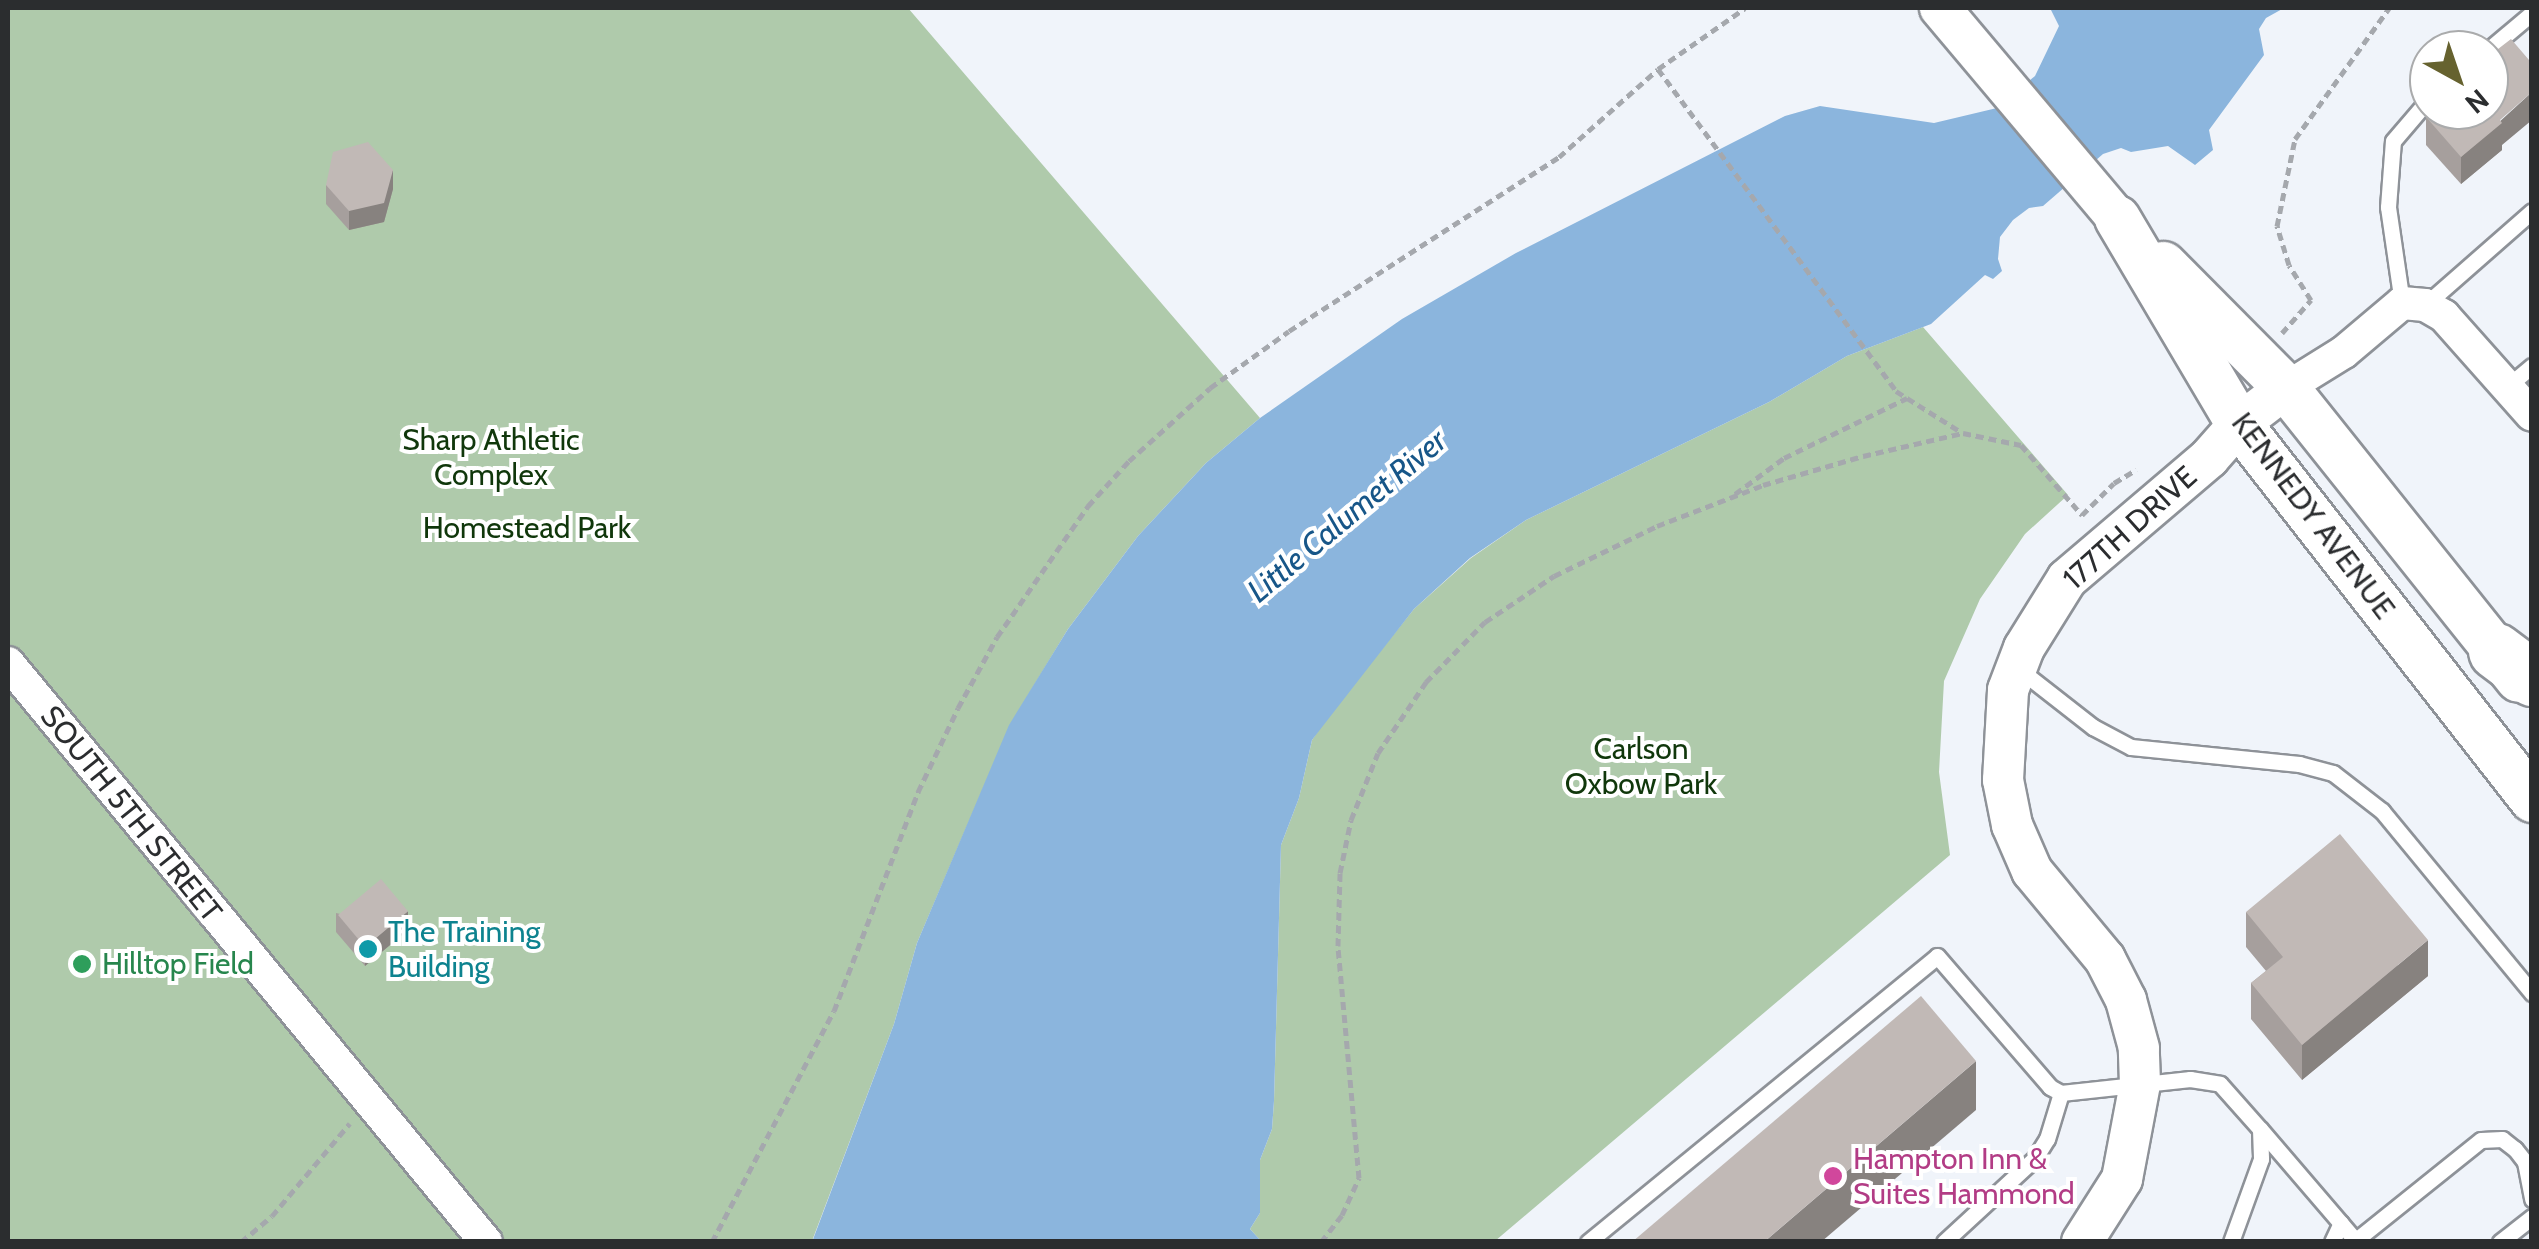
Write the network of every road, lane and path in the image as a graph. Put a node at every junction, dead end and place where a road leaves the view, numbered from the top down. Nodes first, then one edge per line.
1 (1745, 8) edge
2 (1940, 8) edge
3 (2389, 8) edge
4 (2532, 13) edge
5 (2509, 32) edge
6 (1658, 69) junction
7 (2409, 123) edge
8 (2532, 211) edge
9 (2117, 218) junction
10 (2413, 304) junction
11 (2295, 315) dead end
12 (2520, 376) edge
13 (2286, 388) junction
14 (1907, 398) junction
15 (2532, 414) edge
16 (2239, 424) junction
17 (1963, 433) junction
18 (2145, 463) dead end
19 (1729, 498) junction
20 (8, 663) edge
21 (2514, 665) edge
22 (2016, 668) junction
23 (2532, 696) edge
24 (2532, 799) edge
25 (2532, 992) edge
26 (2140, 1084) junction
27 (2061, 1093) junction
28 (366, 1101) junction
29 (2260, 1128) junction
30 (2532, 1199) edge
31 (2532, 1217) edge
32 (2341, 1223) junction
33 (2357, 1241) edge
34 (241, 1242) edge
35 (486, 1242) edge
36 (712, 1242) edge
37 (1321, 1242) edge
38 (1588, 1242) edge
39 (1944, 1242) edge
40 (2082, 1242) edge
41 (2231, 1242) edge
42 (2332, 1242) edge
43 (2500, 1242) edge

1 - 6 path
2 - 9 street, KENNEDY AVENUE
3 - 11 path
4 - 5 lane
6 - 14 path
6 - 36 path
7 - 10 lane
8 - 10 lane
9 - 13 main road, KENNEDY AVENUE
9 - 16 main road, KENNEDY AVENUE
10 - 12 street
10 - 13 street
12 - 15 street
13 - 16 street, 177TH DRIVE
13 - 21 main road, KENNEDY AVENUE
14 - 17 path
14 - 19 path
16 - 22 street, 177TH DRIVE
16 - 24 main road, KENNEDY AVENUE
17 - 18 path
17 - 19 path
19 - 37 path
20 - 28 street, SOUTH 5TH STREET
21 - 23 main road, KENNEDY AVENUE
22 - 25 lane
22 - 26 street, 177TH DRIVE
26 - 27 lane
26 - 29 lane
26 - 40 street, 177TH DRIVE
27 - 38 lane
27 - 39 lane
28 - 34 path
28 - 35 street, SOUTH 5TH STREET
29 - 32 lane
29 - 41 lane
30 - 33 lane
31 - 43 lane
32 - 33 lane
32 - 42 lane

